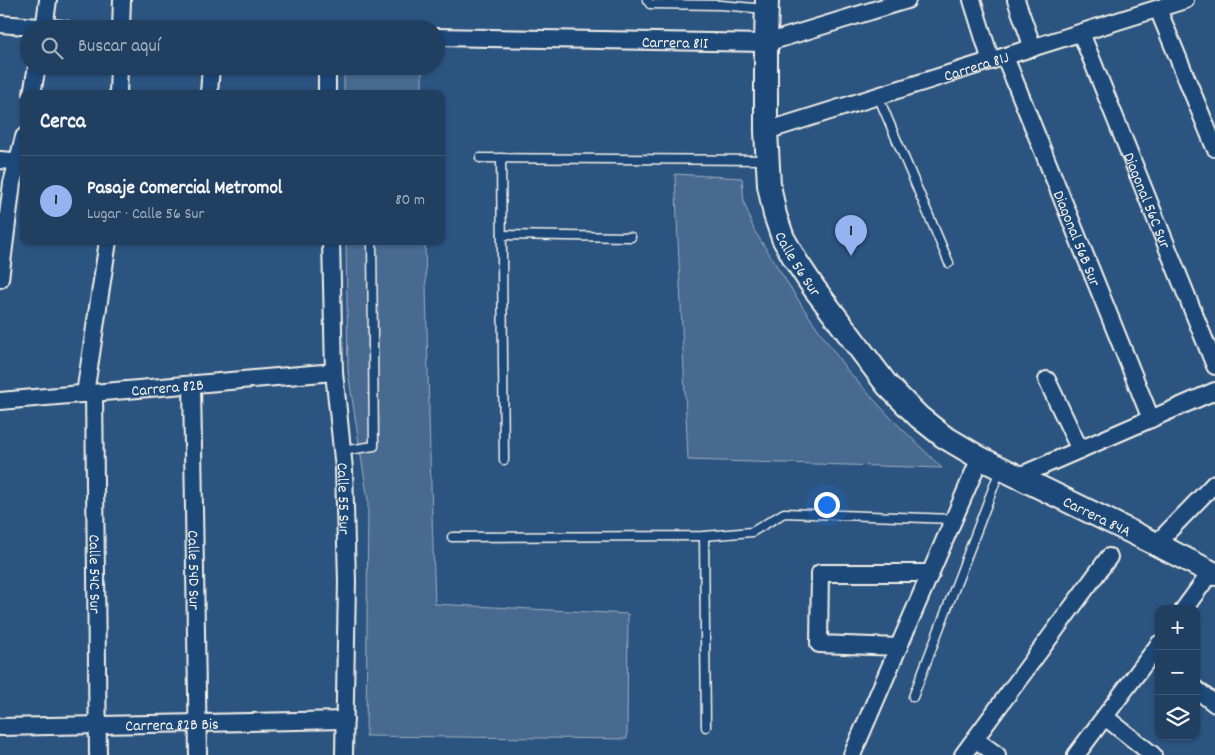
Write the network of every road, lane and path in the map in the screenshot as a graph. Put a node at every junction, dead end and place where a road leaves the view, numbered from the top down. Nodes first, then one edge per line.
1 (48, 0) edge
2 (122, 0) edge
3 (647, 0) edge
4 (907, 0) edge
5 (972, 0) edge
6 (1016, 0) edge
7 (1185, 0) edge
8 (767, 5) edge
9 (1158, 9) junction
10 (45, 20) edge
11 (121, 20) edge
12 (0, 24) edge
13 (20, 26) edge
14 (1081, 33) junction
15 (445, 37) edge
16 (766, 43) junction
17 (1033, 48) junction
18 (998, 59) junction
19 (35, 75) edge
20 (119, 75) edge
21 (210, 75) edge
22 (327, 75) edge
23 (33, 90) edge
24 (118, 90) edge
25 (209, 90) edge
26 (327, 90) edge
27 (878, 96) junction
28 (766, 131) junction
29 (1215, 148) edge
30 (480, 158) dead end
31 (501, 158) junction
32 (0, 160) edge
33 (768, 160) junction
34 (20, 162) edge
35 (502, 235) junction
36 (631, 237) dead end
37 (108, 245) edge
38 (331, 245) edge
39 (372, 245) edge
40 (949, 263) dead end
41 (0, 278) edge
42 (1215, 366) edge
43 (334, 372) junction
44 (1047, 380) dead end
45 (192, 385) junction
46 (1215, 392) edge
47 (89, 393) junction
48 (0, 401) edge
49 (1151, 419) junction
50 (342, 450) junction
51 (1080, 450) junction
52 (980, 458) junction
53 (504, 460) dead end
54 (1009, 473) junction
55 (1215, 483) edge
56 (954, 519) junction
57 (704, 536) junction
58 (452, 537) dead end
59 (1156, 544) junction
60 (1109, 557) dead end
61 (930, 573) junction
62 (1213, 573) edge
63 (1187, 605) edge
64 (899, 647) junction
65 (1155, 654) edge
66 (1200, 693) edge
67 (913, 697) dead end
68 (1215, 704) edge
69 (1105, 717) junction
70 (345, 720) junction
71 (197, 723) junction
72 (98, 725) junction
73 (0, 727) edge
74 (706, 727) dead end
75 (975, 739) junction
76 (98, 755) edge
77 (198, 755) edge
78 (344, 755) edge
79 (852, 755) edge
80 (963, 755) edge
81 (997, 755) edge
82 (1076, 755) edge
83 (1154, 755) edge

1 - 10 street
2 - 11 street
3 - 8 lane
4 - 16 street, Carrera 81I
5 - 18 street, Diagonal 56B Sur
6 - 17 street
7 - 9 street, Carrera 81J
8 - 16 street, Calle 56 Sur
9 - 14 street, Carrera 81J
9 - 29 street
12 - 13 street
14 - 17 street, Carrera 81J
14 - 42 street, Diagonal 56C Sur
15 - 16 street, Carrera 81I
16 - 28 street, Calle 56 Sur
17 - 18 street, Carrera 81J
18 - 27 street, Carrera 81J
18 - 49 street, Diagonal 56B Sur
19 - 23 street
20 - 24 street
21 - 25 street
22 - 26 street
27 - 28 street, Carrera 81J
27 - 40 lane
28 - 33 street, Calle 56 Sur
30 - 31 lane
31 - 33 lane
31 - 35 lane
32 - 34 street
33 - 52 street, Calle 56 Sur
34 - 41 street
35 - 36 lane
35 - 53 lane
37 - 47 street, Calle 54C Sur
38 - 43 street, Calle 55 Sur
39 - 50 lane
43 - 45 street, Carrera 82B
43 - 50 street, Calle 55 Sur
44 - 51 street
45 - 47 street, Carrera 82B
45 - 71 street, Calle 54D Sur
46 - 49 street
47 - 48 street, Carrera 82B
47 - 72 street, Calle 54C Sur
49 - 51 street
50 - 70 street, Calle 55 Sur
51 - 54 street
52 - 54 street, Carrera 84A
52 - 56 street
54 - 59 street, Carrera 84A
54 - 67 lane
55 - 59 street
56 - 57 lane
56 - 61 street
57 - 58 lane
57 - 74 lane
59 - 62 street, Carrera 84A
60 - 75 street
61 - 64 street
61 - 64 street
62 - 63 street
64 - 79 street
65 - 69 street
66 - 68 street
69 - 82 street
69 - 83 street
70 - 71 street, Carrera 82B Bis
70 - 78 street, Calle 55 Sur
71 - 72 street, Carrera 82B Bis
71 - 77 street, Calle 54D Sur
72 - 73 street, Carrera 82B Bis
72 - 76 street, Calle 54C Sur
75 - 80 street
75 - 81 street

